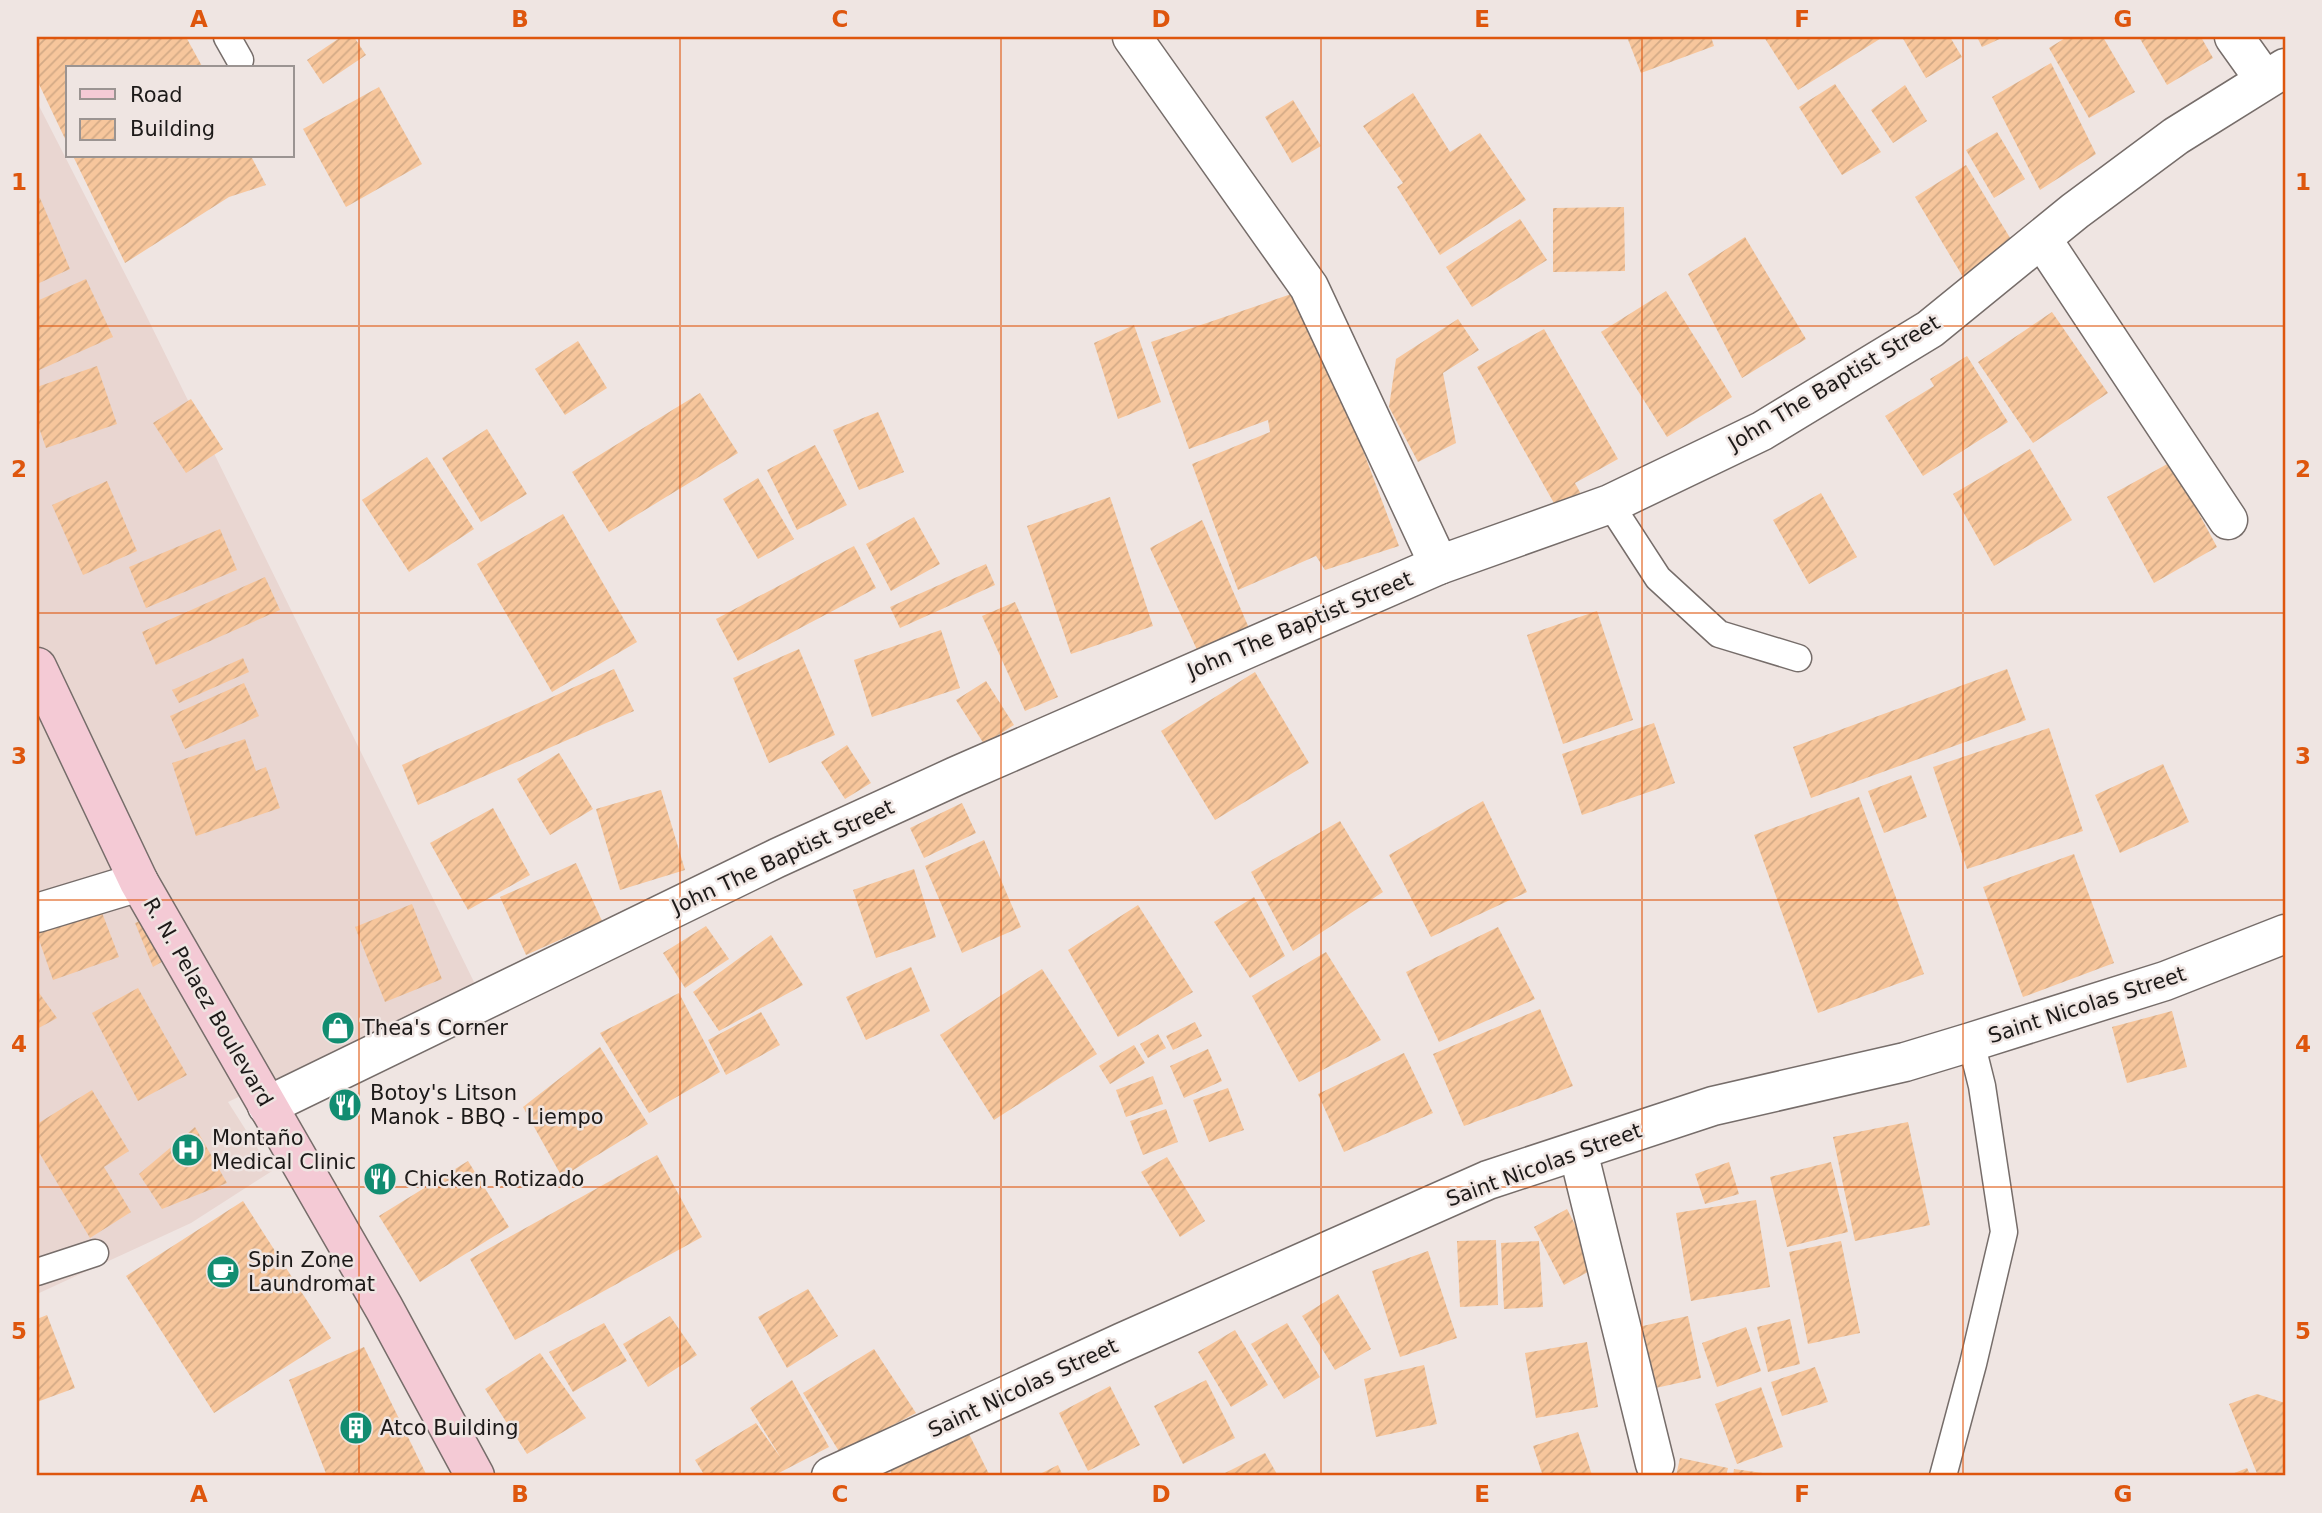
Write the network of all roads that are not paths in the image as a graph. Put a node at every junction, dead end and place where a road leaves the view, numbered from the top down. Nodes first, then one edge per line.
1 (227, 37) edge
2 (1132, 37) edge
3 (2234, 37) edge
4 (240, 60) dead end
5 (2275, 74) edge
6 (2042, 239) junction
7 (1610, 504) junction
8 (2228, 520) dead end
9 (1439, 565) junction
10 (1798, 658) dead end
11 (37, 667) edge
12 (139, 882) junction
13 (37, 913) edge
14 (2285, 934) edge
15 (1971, 1042) junction
16 (267, 1106) junction
17 (1578, 1151) junction
18 (95, 1252) dead end
19 (37, 1272) edge
20 (1655, 1464) dead end
21 (475, 1476) edge
22 (831, 1476) edge
23 (1943, 1476) edge

1 - 4 lane
2 - 9 street
3 - 5 street
5 - 6 street, John The Baptist Street
6 - 7 street, John The Baptist Street
6 - 8 street
7 - 9 street, John The Baptist Street
7 - 10 lane
9 - 16 street, John The Baptist Street
11 - 12 main road, R. N. Pelaez Boulevard
12 - 13 street
12 - 16 main road, R. N. Pelaez Boulevard
14 - 15 street, Saint Nicolas Street
15 - 17 street, Saint Nicolas Street
15 - 23 lane
16 - 21 main road, R. N. Pelaez Boulevard
17 - 20 street
17 - 22 street, Saint Nicolas Street
18 - 19 lane

